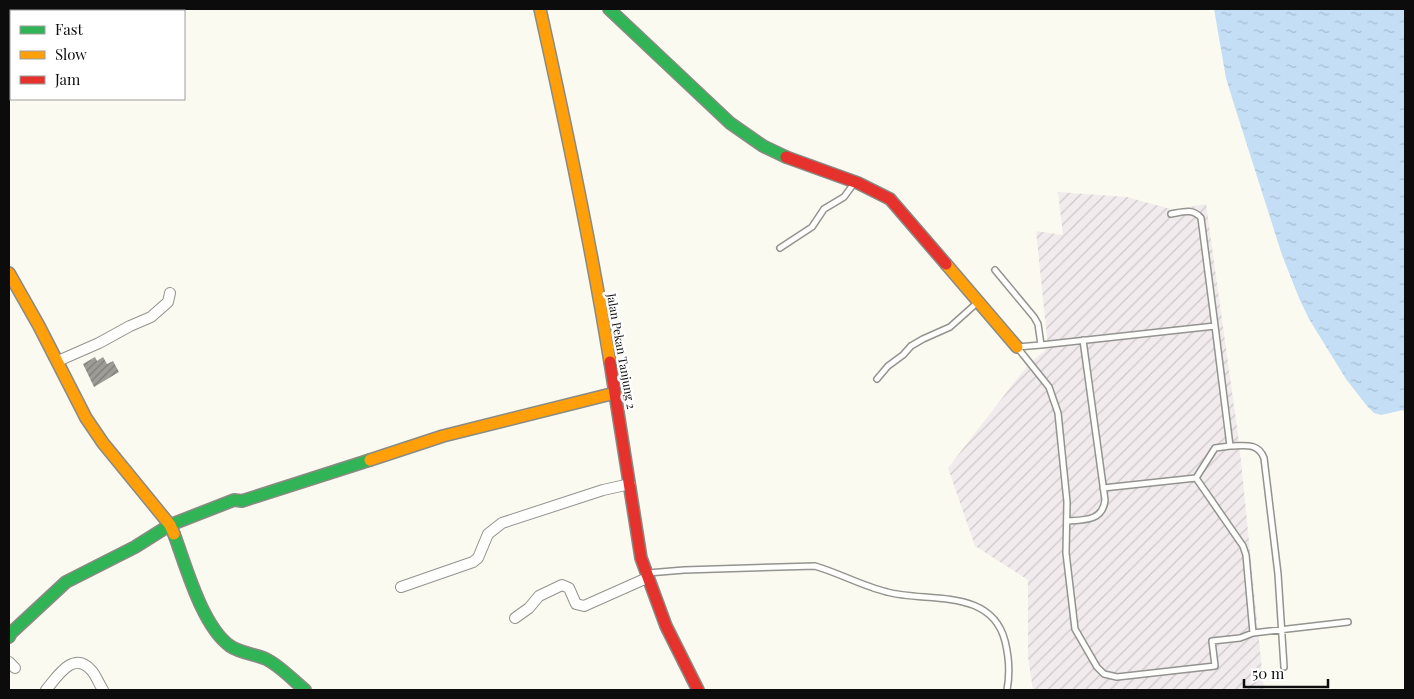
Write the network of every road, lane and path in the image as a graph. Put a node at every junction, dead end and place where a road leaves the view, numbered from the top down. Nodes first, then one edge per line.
1 (540, 9) edge
2 (609, 9) edge
3 (855, 180) junction
4 (1171, 214) dead end
5 (780, 248) dead end
6 (995, 270) dead end
7 (9, 273) edge
8 (170, 293) dead end
9 (978, 301) junction
10 (1215, 326) junction
11 (1083, 340) junction
12 (1041, 345) junction
13 (1017, 347) junction
14 (58, 361) junction
15 (877, 379) dead end
16 (615, 393) junction
17 (1230, 446) junction
18 (1196, 478) junction
19 (630, 484) junction
20 (1103, 488) junction
21 (1067, 522) junction
22 (170, 525) junction
23 (646, 575) junction
24 (402, 587) dead end
25 (515, 618) dead end
26 (1348, 622) dead end
27 (1280, 629) junction
28 (1253, 632) junction
29 (9, 637) edge
30 (1284, 667) dead end
31 (46, 690) edge
32 (103, 690) edge
33 (305, 690) edge
34 (698, 690) edge
35 (1007, 690) edge

1 - 16 street, Jalan Pekan Tanjung 2
2 - 3 street
3 - 5 lane
3 - 9 street
4 - 10 lane
6 - 12 lane
7 - 14 street
8 - 14 street
9 - 13 street
9 - 15 lane
10 - 11 lane
10 - 17 lane
11 - 12 lane
11 - 20 lane
12 - 13 lane
13 - 21 lane
14 - 22 street
16 - 19 street, Jalan Pekan Tanjung 2
16 - 22 street
17 - 18 lane
17 - 27 lane
18 - 20 lane
18 - 28 lane
19 - 23 street, Jalan Pekan Tanjung 2
19 - 24 street
20 - 21 lane
21 - 28 lane
22 - 29 street
22 - 33 street
23 - 25 street
23 - 34 street, Jalan Pekan Tanjung 2
23 - 35 lane
26 - 27 lane
27 - 28 lane
27 - 30 lane
31 - 32 street

